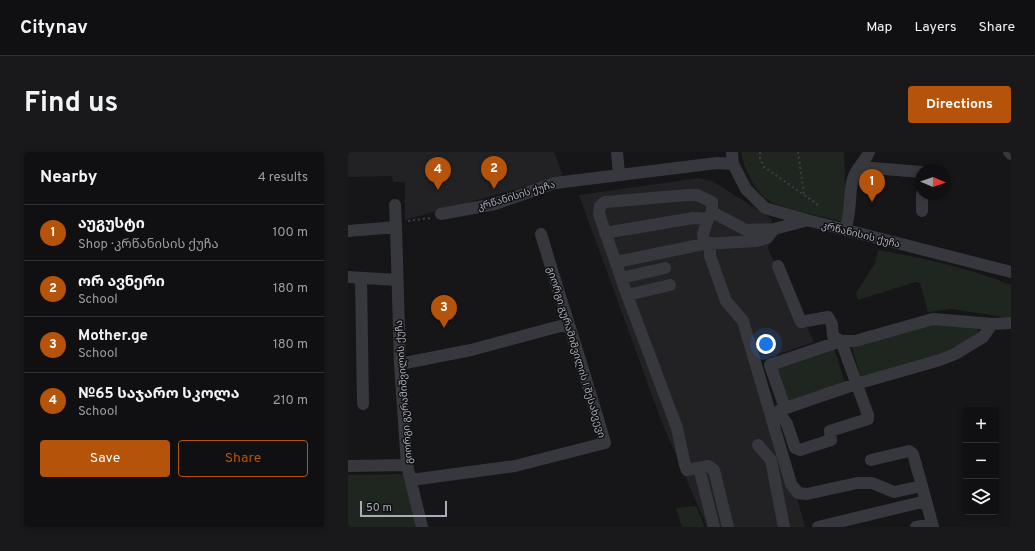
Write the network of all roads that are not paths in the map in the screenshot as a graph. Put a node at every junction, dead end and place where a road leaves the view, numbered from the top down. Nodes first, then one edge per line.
1 (617, 152) edge
2 (869, 152) edge
3 (733, 158) edge
4 (860, 167) junction
5 (915, 172) edge
6 (619, 174) junction
7 (922, 200) edge
8 (395, 205) dead end
9 (922, 211) dead end
10 (442, 214) road end
11 (710, 216) junction
12 (807, 220) junction
13 (396, 227) junction
14 (774, 229) junction
15 (845, 230) junction
16 (348, 231) edge
17 (605, 233) junction
18 (541, 234) dead end
19 (707, 244) junction
20 (616, 262) junction
21 (778, 266) dead end
22 (665, 268) dead end
23 (1011, 272) edge
24 (348, 277) edge
25 (621, 278) junction
26 (361, 279) junction
27 (397, 280) junction
28 (670, 285) dead end
29 (627, 295) junction
30 (1011, 323) edge
31 (568, 324) junction
32 (992, 324) junction
33 (841, 342) junction
34 (400, 364) junction
35 (856, 384) junction
36 (363, 404) dead end
37 (784, 408) junction
38 (758, 445) dead end
39 (871, 460) dead end
40 (407, 465) junction
41 (348, 466) edge
42 (699, 468) junction
43 (411, 480) junction
44 (922, 486) junction
45 (926, 501) junction
46 (932, 525) edge
47 (422, 527) edge
48 (714, 527) edge
49 (728, 527) edge
50 (784, 527) edge
51 (818, 527) edge
52 (916, 527) edge

1 - 6 street
2 - 4 street
3 - 6 street, კრწანისის ქუჩა
3 - 12 street, კრწანისის ქუჩა
4 - 5 street
4 - 15 street
6 - 10 street, კრწანისის ქუჩა
7 - 9 street
8 - 13 street, გიორგი გურამიშვილის ქუჩა
11 - 14 street
11 - 17 street
11 - 17 street
11 - 19 street
12 - 14 street
12 - 15 street, კრწანისის ქუჩა
13 - 16 street
13 - 27 street, გიორგი გურამიშვილის ქუჩა
14 - 19 street
15 - 23 street, კრწანისის ქუჩა
17 - 20 street
18 - 31 street, გიორგი გურამიშვილის I შესახვევი
19 - 20 street
19 - 44 street
20 - 25 street
21 - 33 street
22 - 25 street
24 - 26 street
25 - 29 street
26 - 27 street
26 - 36 street
27 - 34 street, გიორგი გურამიშვილის ქუჩა
28 - 29 street
29 - 42 street
30 - 32 street
31 - 34 street
31 - 43 street, გიორგი გურამიშვილის I შესახვევი
32 - 33 street
32 - 35 street
33 - 35 street
33 - 37 street
34 - 40 street, გიორგი გურამიშვილის ქუჩა
35 - 37 street
35 - 37 street
38 - 50 street
39 - 44 street
40 - 41 street
40 - 43 street, გიორგი გურამიშვილის ქუჩა
42 - 48 street
42 - 49 street
43 - 47 street, გიორგი გურამიშვილის ქუჩა
44 - 45 street
45 - 46 street
45 - 51 street
46 - 52 street

